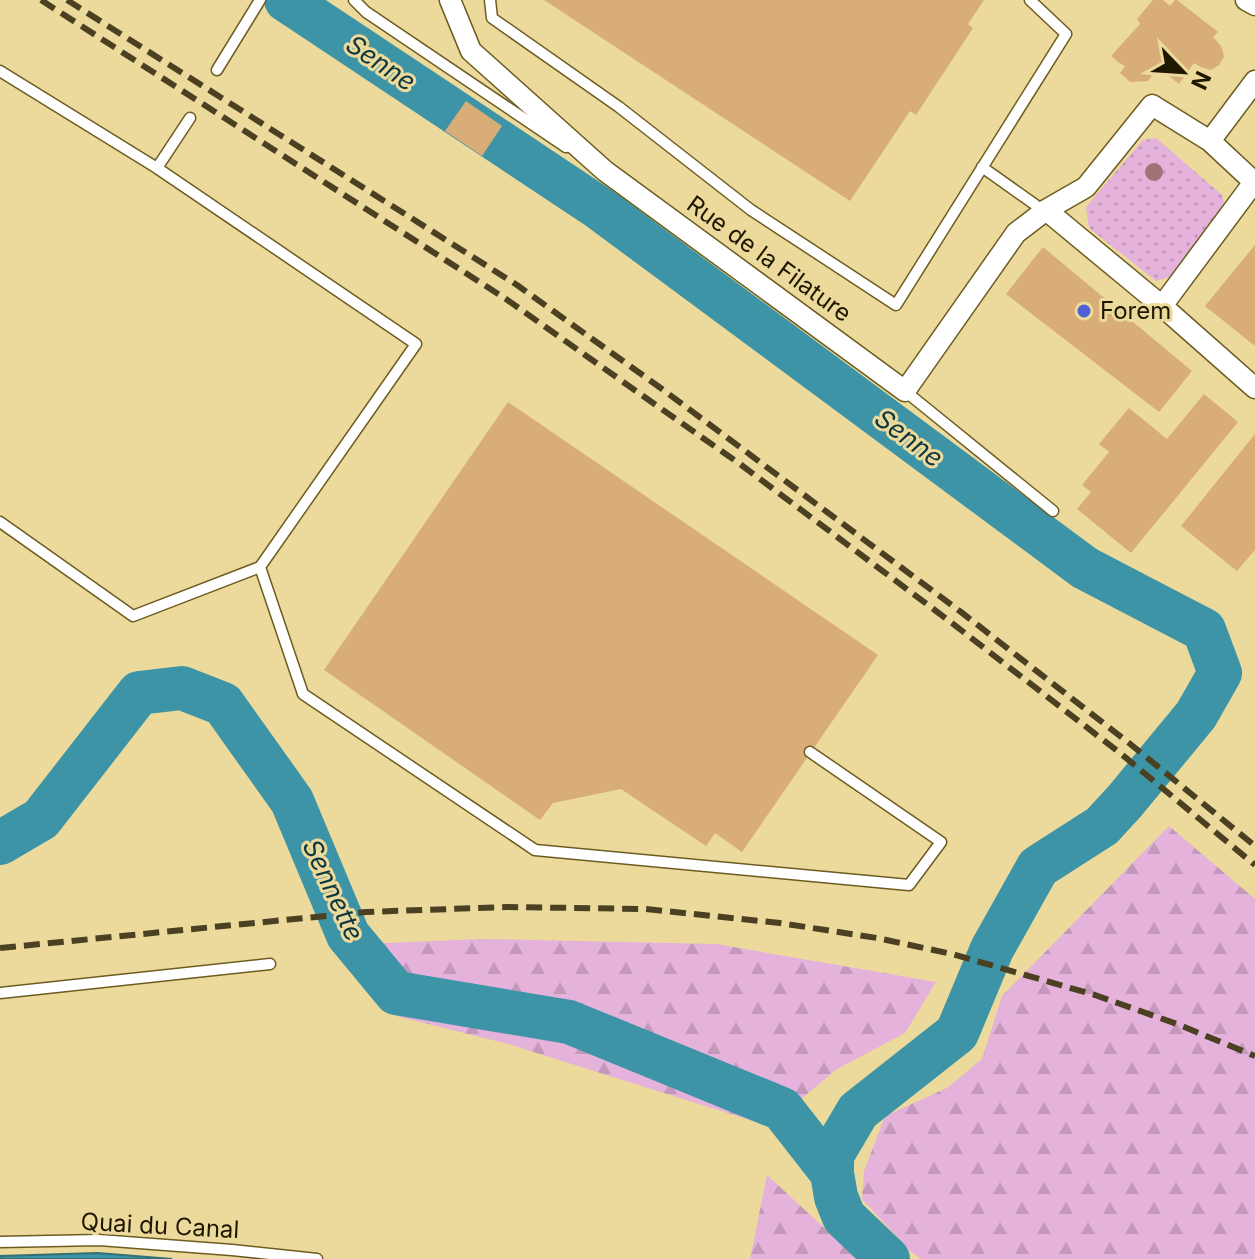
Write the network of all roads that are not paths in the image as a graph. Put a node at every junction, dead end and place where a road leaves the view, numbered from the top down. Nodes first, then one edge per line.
1 (354, 0) edge
2 (450, 0) edge
3 (490, 0) edge
4 (1030, 0) edge
5 (1246, 0) edge
6 (258, 2) edge
7 (1255, 5) edge
8 (217, 70) dead end
9 (0, 71) edge
10 (1255, 81) edge
11 (190, 118) dead end
12 (1210, 141) junction
13 (982, 167) junction
14 (157, 168) junction
15 (605, 171) junction
16 (1254, 182) edge
17 (1045, 211) junction
18 (1162, 306) junction
19 (1255, 388) edge
20 (905, 391) junction
21 (1053, 511) dead end
22 (0, 522) edge
23 (260, 567) junction
24 (810, 752) dead end
25 (270, 964) dead end
26 (0, 993) edge
27 (0, 1242) edge
28 (317, 1259) edge

1 - 15 lane
2 - 15 street, Rue de la Filature
3 - 13 lane
4 - 13 lane
5 - 7 street
6 - 8 lane
9 - 14 lane
10 - 12 street
11 - 14 lane
12 - 16 street
12 - 17 street
13 - 17 lane
14 - 23 lane
15 - 20 street, Rue de la Filature
16 - 18 street
17 - 18 street
17 - 20 street
18 - 19 street
20 - 21 lane
22 - 23 lane
23 - 24 lane
25 - 26 lane
27 - 28 lane, Quai du Canal

